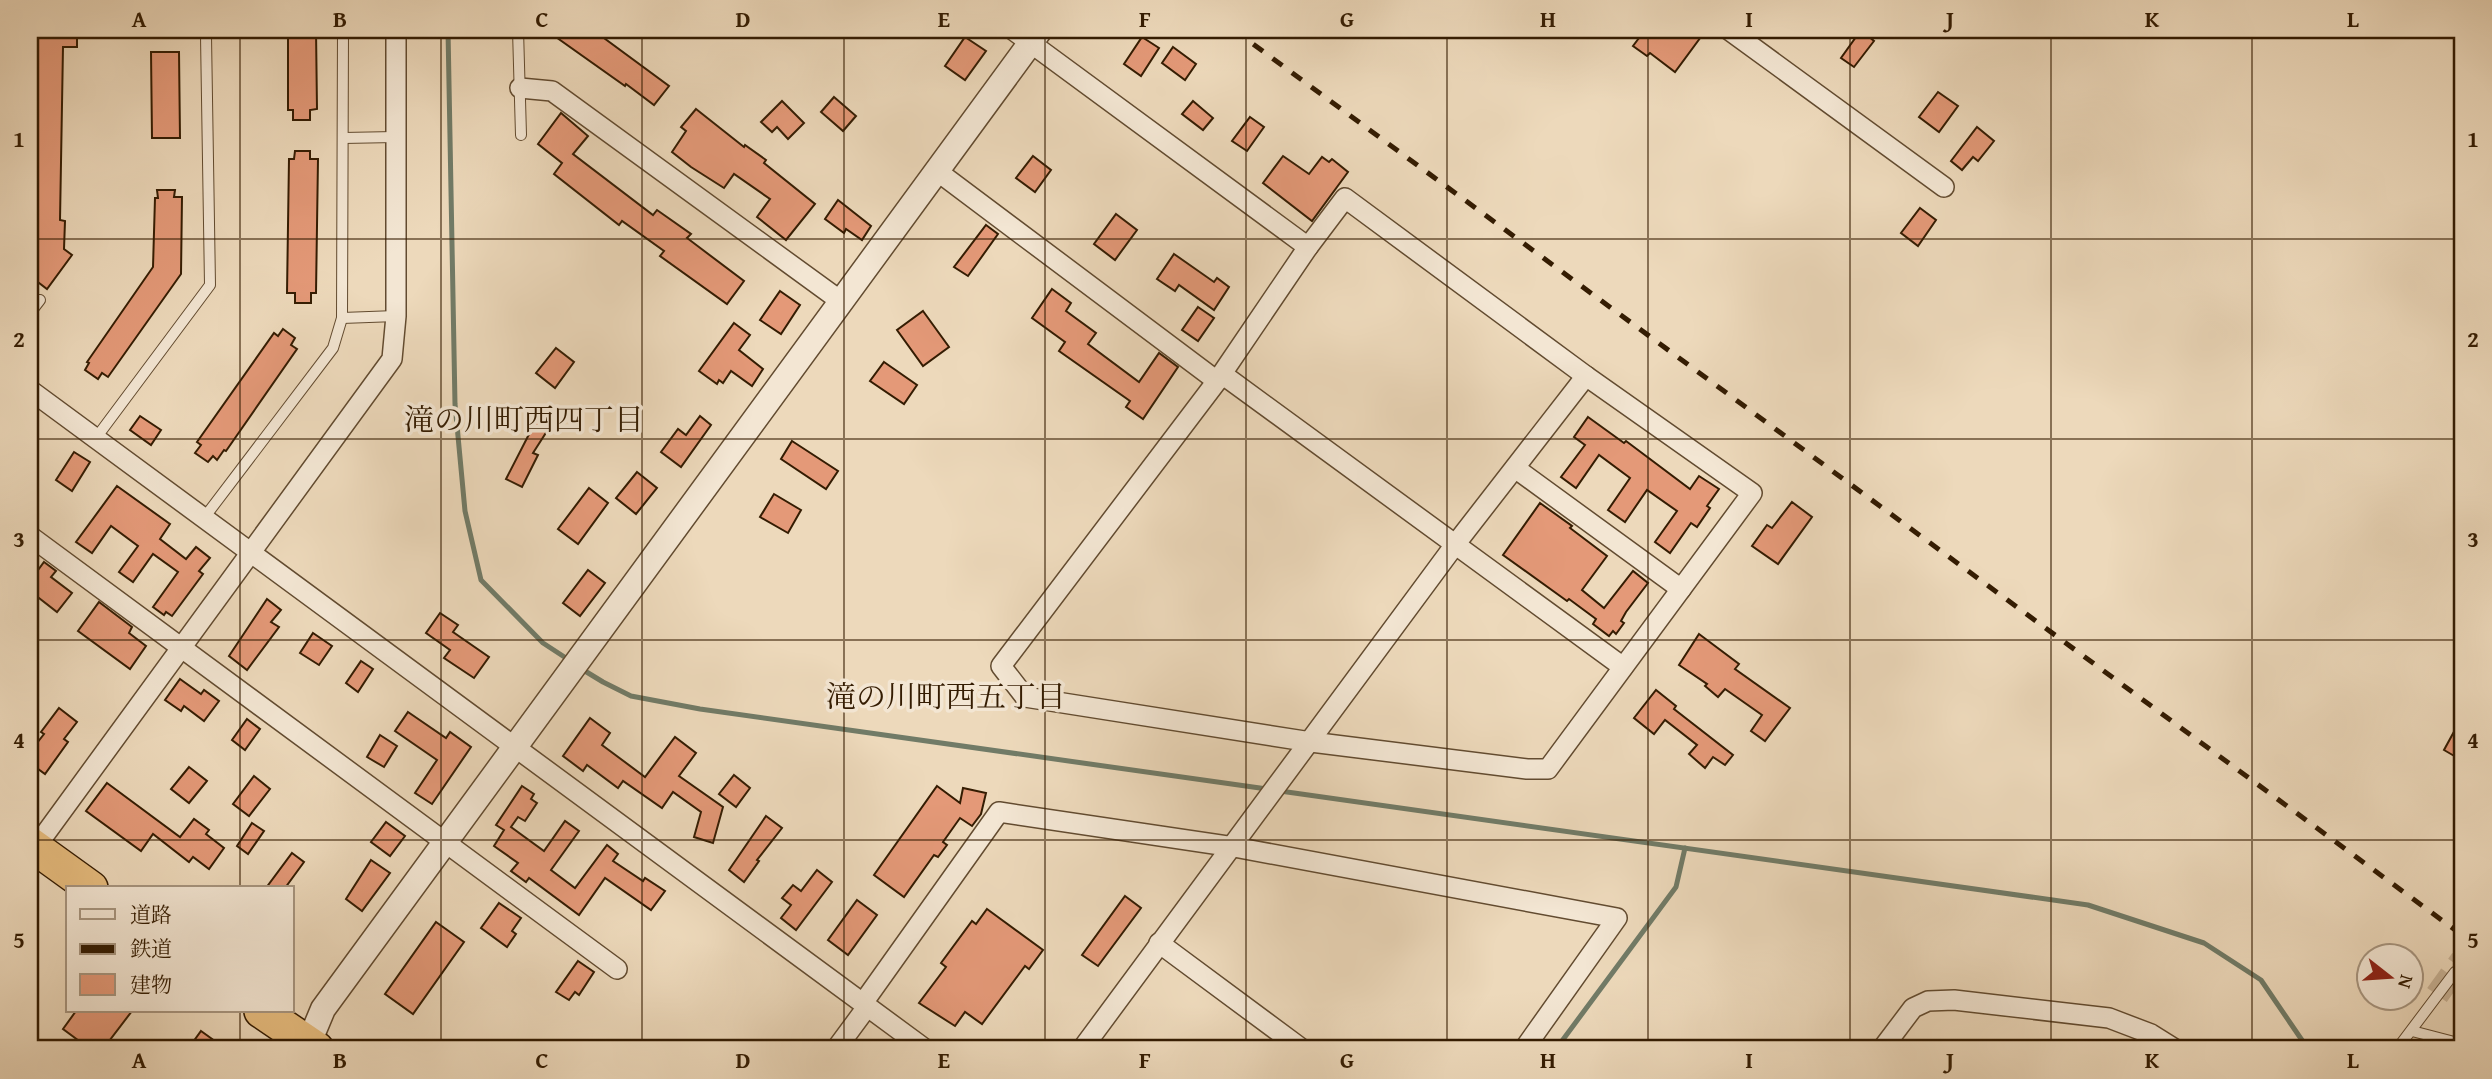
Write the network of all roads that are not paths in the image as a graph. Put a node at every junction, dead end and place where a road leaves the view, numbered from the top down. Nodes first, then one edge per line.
1 (210, 30) edge
2 (343, 30) edge
3 (396, 30) edge
4 (518, 30) edge
5 (1729, 30) edge
6 (1028, 34) edge
7 (520, 88) junction
8 (521, 135) dead end
9 (395, 136) junction
10 (343, 138) junction
11 (937, 171) junction
12 (1944, 187) dead end
13 (1308, 247) junction
14 (40, 300) dead end
15 (842, 302) junction
16 (30, 313) edge
17 (396, 316) junction
18 (342, 318) junction
19 (1586, 376) junction
20 (1219, 378) junction
21 (30, 390) edge
22 (96, 438) junction
23 (1515, 467) junction
24 (204, 518) junction
25 (30, 536) edge
26 (1454, 546) junction
27 (251, 552) junction
28 (1681, 589) junction
29 (181, 646) junction
30 (1623, 667) junction
31 (1311, 742) junction
32 (515, 748) junction
33 (445, 842) junction
34 (32, 846) edge
35 (1234, 847) junction
36 (88, 886) edge
37 (1159, 943) junction
38 (617, 969) dead end
39 (2455, 972) dead end
40 (865, 1005) junction
41 (262, 1012) edge
42 (2412, 1031) junction
43 (2462, 1044) edge
44 (310, 1048) edge
45 (836, 1049) edge
46 (925, 1049) edge
47 (1082, 1049) edge
48 (1302, 1049) edge
49 (1524, 1049) edge
50 (1882, 1049) edge
51 (2175, 1049) edge
52 (2397, 1049) edge

1 - 22 lane
2 - 10 lane
3 - 9 street
4 - 7 lane
5 - 12 street
6 - 11 street
6 - 13 street
7 - 8 lane
7 - 15 street
9 - 10 lane
9 - 17 street
10 - 18 lane
11 - 15 street
11 - 20 street
13 - 19 street
13 - 20 street
14 - 16 lane
15 - 32 street
17 - 18 lane
17 - 27 street
18 - 24 lane
19 - 23 street
19 - 28 street
20 - 26 street
20 - 31 street
21 - 22 street
22 - 24 street
23 - 26 street
23 - 28 street
24 - 27 street
25 - 29 street
26 - 30 street
26 - 31 street
27 - 29 street
27 - 32 street
28 - 30 street
29 - 33 street
29 - 34 street
30 - 31 street
31 - 35 street
32 - 33 street
32 - 40 street
33 - 38 street
33 - 44 street
34 - 36 highway
35 - 37 street
35 - 40 street
35 - 49 street
37 - 47 street
37 - 48 street
39 - 42 lane
40 - 45 street
40 - 46 street
41 - 44 highway
42 - 43 lane
42 - 52 lane
50 - 51 street

